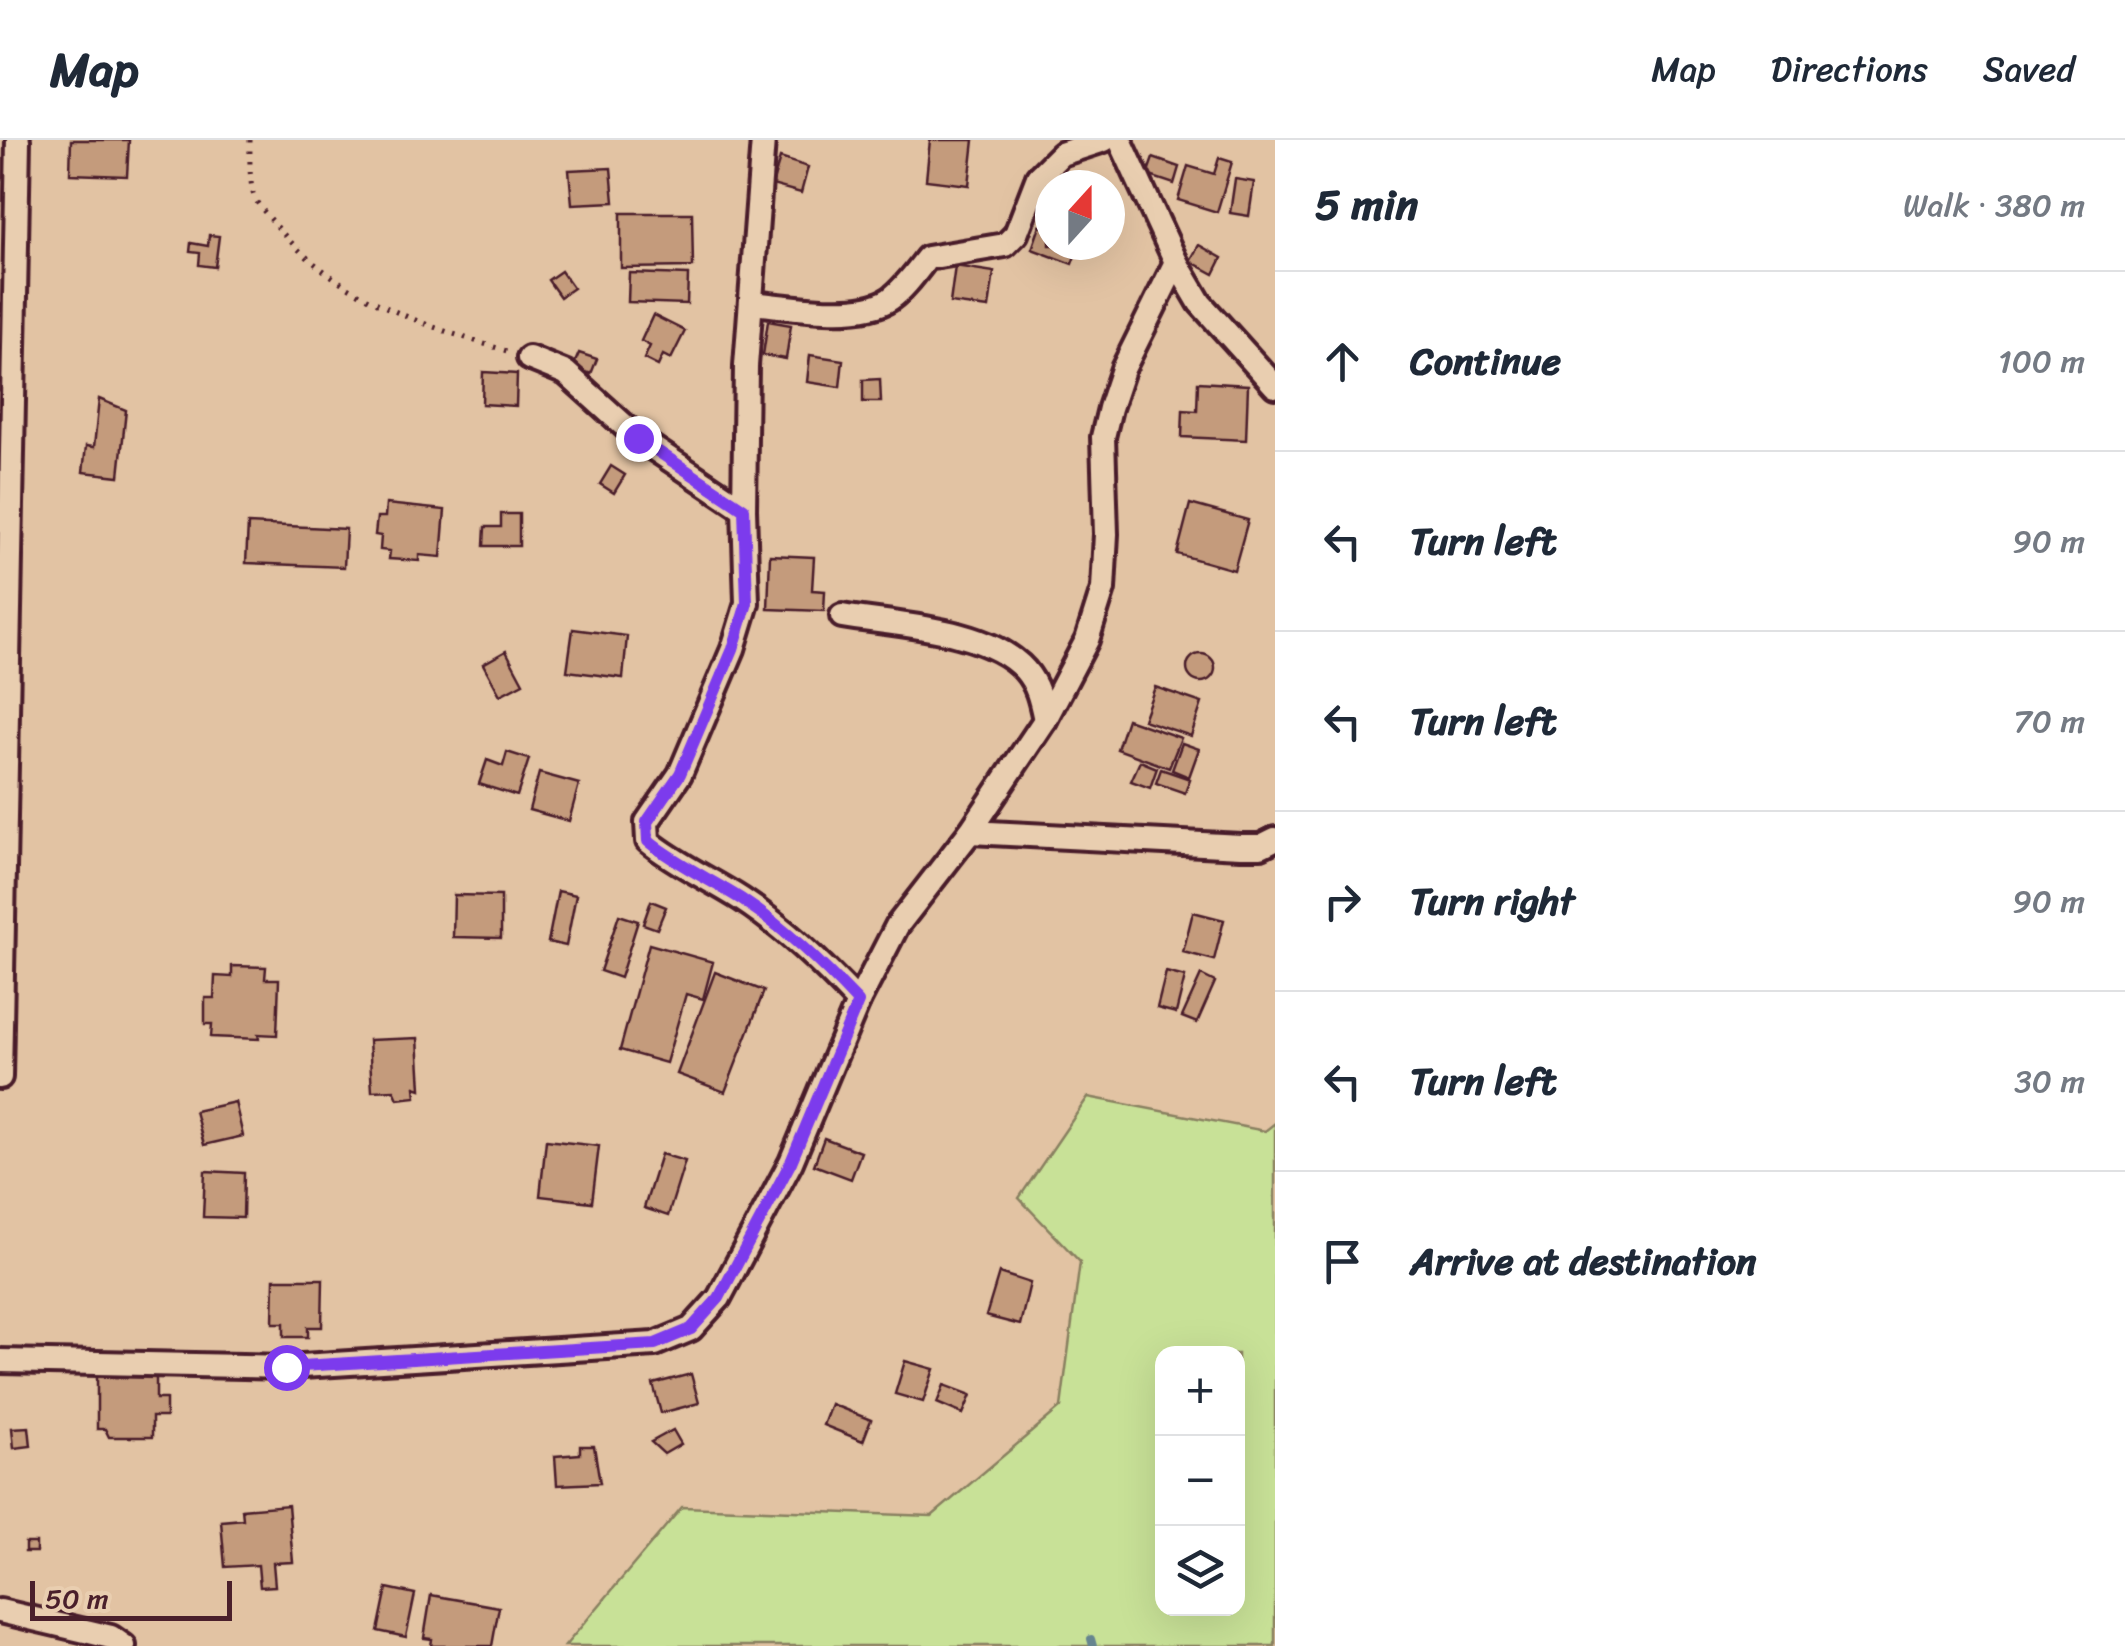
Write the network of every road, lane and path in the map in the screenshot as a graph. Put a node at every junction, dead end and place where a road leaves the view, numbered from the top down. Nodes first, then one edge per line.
1 (18, 140) edge
2 (250, 140) edge
3 (762, 140) edge
4 (1104, 140) edge
5 (1120, 140) edge
6 (1176, 262) junction
7 (8, 276) edge
8 (751, 303) junction
9 (529, 358) joint
10 (1275, 386) edge
11 (744, 509) junction
12 (842, 616) dead end
13 (1045, 720) junction
14 (970, 832) junction
15 (1275, 839) edge
16 (858, 1002) junction
17 (0, 1078) edge
18 (0, 1361) edge
19 (0, 1612) edge
20 (124, 1646) edge

1 - 7 street
2 - 9 path
3 - 8 street
4 - 8 street
5 - 6 street
6 - 10 street
6 - 13 street
7 - 17 street
8 - 11 street
9 - 11 street
11 - 16 street
12 - 13 street
13 - 14 street
14 - 15 street
14 - 16 street
16 - 18 street
19 - 20 street

